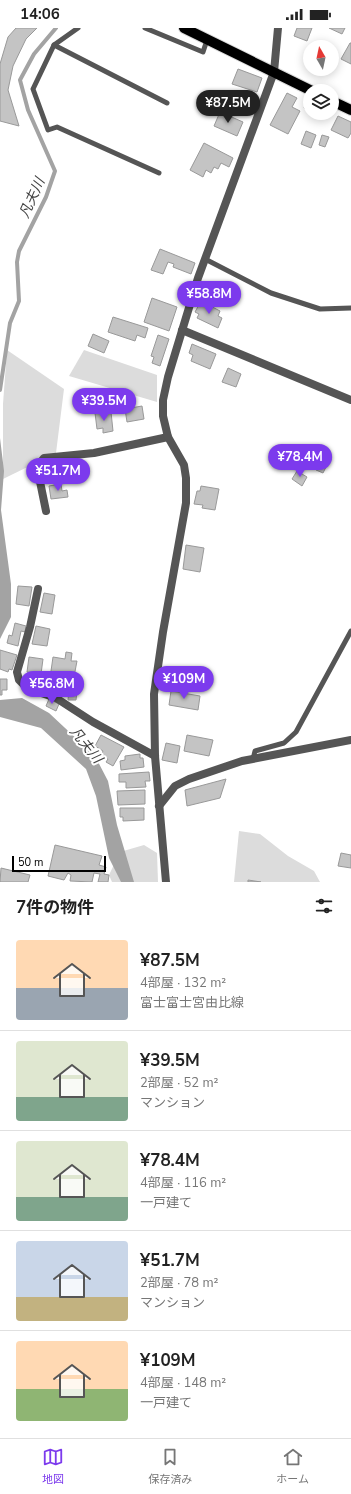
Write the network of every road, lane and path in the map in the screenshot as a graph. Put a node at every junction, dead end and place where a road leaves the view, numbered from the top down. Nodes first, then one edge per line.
1 (78, 28) edge
2 (145, 28) edge
3 (184, 28) edge
4 (278, 28) edge
5 (207, 40) junction
6 (54, 45) junction
7 (274, 72) junction
8 (303, 86) edge
9 (167, 103) dead end
10 (339, 104) edge
11 (351, 110) edge
12 (159, 173) dead end
13 (205, 259) junction
14 (351, 308) edge
15 (182, 330) junction
16 (351, 400) edge
17 (168, 437) junction
18 (46, 511) dead end
19 (38, 589) dead end
20 (351, 631) edge
21 (351, 740) edge
22 (155, 756) junction
23 (253, 759) junction
24 (159, 806) junction
25 (166, 882) edge

1 - 6 lane
2 - 5 lane
3 - 5 main road
4 - 7 street
5 - 7 main road
6 - 9 lane
6 - 12 lane
7 - 8 main road
7 - 13 street
10 - 11 main road
13 - 14 lane
13 - 15 street
15 - 16 street
15 - 17 street
17 - 18 street
17 - 22 street
19 - 22 street
20 - 23 lane
21 - 23 street
22 - 24 street
23 - 24 street
24 - 25 street

